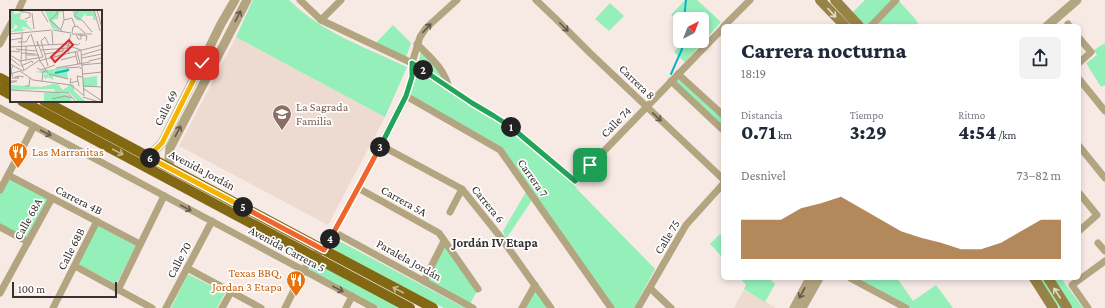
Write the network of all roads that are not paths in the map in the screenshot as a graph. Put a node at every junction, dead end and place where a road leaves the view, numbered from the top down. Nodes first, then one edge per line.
1 (23, 0) edge
2 (235, 0) edge
3 (247, 0) edge
4 (300, 0) edge
5 (341, 0) edge
6 (457, 0) edge
7 (536, 0) edge
8 (750, 0) edge
9 (820, 0) edge
10 (835, 0) edge
11 (896, 0) edge
12 (1077, 0) edge
13 (18, 10) edge
14 (322, 20) junction
15 (728, 24) edge
16 (842, 24) edge
17 (858, 24) edge
18 (873, 24) edge
19 (1049, 24) edge
20 (10, 25) edge
21 (721, 31) edge
22 (1081, 40) edge
23 (0, 44) edge
24 (417, 44) junction
25 (1081, 61) edge
26 (412, 63) junction
27 (678, 74) junction
28 (0, 78) edge
29 (671, 81) junction
30 (1081, 81) edge
31 (10, 83) edge
32 (449, 88) junction
33 (0, 89) edge
34 (10, 94) edge
35 (406, 96) junction
36 (24, 102) edge
37 (46, 102) edge
38 (647, 107) junction
39 (0, 108) edge
40 (1105, 111) edge
41 (721, 113) edge
42 (34, 126) junction
43 (721, 128) edge
44 (380, 145) junction
45 (1081, 148) edge
46 (145, 155) junction
47 (170, 168) junction
48 (8, 175) junction
49 (721, 178) edge
50 (1105, 178) edge
51 (721, 186) edge
52 (358, 188) junction
53 (462, 189) junction
54 (0, 190) edge
55 (1081, 195) edge
56 (164, 196) junction
57 (52, 198) junction
58 (450, 212) dead end
59 (97, 221) junction
60 (212, 221) junction
61 (0, 227) edge
62 (1081, 228) edge
63 (334, 232) junction
64 (444, 241) junction
65 (28, 242) junction
66 (1098, 243) dead end
67 (140, 244) junction
68 (324, 250) junction
69 (1105, 251) edge
70 (311, 256) junction
71 (1105, 261) edge
72 (74, 266) junction
73 (187, 268) junction
74 (304, 271) junction
75 (1081, 278) edge
76 (809, 280) edge
77 (818, 280) edge
78 (854, 280) edge
79 (1035, 280) edge
80 (1049, 280) edge
81 (1079, 280) edge
82 (424, 281) junction
83 (2, 285) edge
84 (534, 285) junction
85 (650, 288) junction
86 (478, 289) dead end
87 (118, 290) junction
88 (231, 292) junction
89 (0, 293) edge
90 (352, 296) junction
91 (53, 308) edge
92 (152, 308) edge
93 (166, 308) edge
94 (222, 308) edge
95 (261, 308) edge
96 (285, 308) edge
97 (346, 308) edge
98 (374, 308) edge
99 (410, 308) edge
100 (433, 308) edge
101 (472, 308) edge
102 (522, 308) edge
103 (551, 308) edge
104 (611, 308) edge
105 (638, 308) edge
106 (671, 308) edge
107 (794, 308) edge
108 (802, 308) edge
109 (906, 308) edge
110 (1053, 308) edge
111 (1067, 308) edge
112 (1088, 308) edge

1 - 13 street
2 - 46 street, Calle 69
47 -> 3 street, Calle 69
4 - 14 street
5 - 14 street
24 -> 6 street
7 -> 38 street, Carrera 8
8 - 15 street, Calle 74
9 -> 16 main road
10 - 17 main road
11 - 18 street
12 - 19 street
14 - 26 street
20 - 23 street
21 - 27 street, Calle 74
22 - 25 street
24 - 26 street
24 - 32 street
26 - 32 street
26 - 35 street
27 - 29 street, Calle 74
27 - 41 street
28 - 31 main road
29 - 38 street, Calle 74
29 - 43 street
30 - 40 street
32 - 38 street, Calle 74
33 - 34 main road
35 - 44 street
35 - 104 street, Carrera 7
36 -> 70 main road, Avenida Jordán
37 - 46 main road, Avenida Jordán
38 -> 49 street, Carrera 8
39 - 42 street, Avenida Carrera 5
42 - 48 street
42 -> 56 street, Avenida Carrera 5
44 - 52 street
44 - 53 street, Carrera 6
45 - 50 street
46 - 47 main road, Avenida Jordán
47 - 68 main road, Avenida Jordán
48 - 54 street
48 - 57 street, Carrera 4B
51 - 85 street, Calle 75
52 - 63 street
52 - 64 street, Carrera 5A
53 - 58 street
53 - 84 street, Carrera 6
55 - 62 street
56 -> 60 street, Avenida Carrera 5
56 - 67 street
57 - 59 street, Carrera 4B
57 - 65 street, Calle 68A
59 - 67 street, Carrera 4B
59 - 72 street, Calle 68B
60 - 73 street, Calle 70
60 - 74 street, Avenida Carrera 5
61 - 65 street
63 - 68 street
63 - 82 street, Paralela Jordán
64 - 82 street
64 - 86 street
65 - 83 street, Calle 68A
66 - 69 street
67 - 87 street
68 - 70 street
100 -> 68 main road, Avenida Jordán
70 - 74 street
70 - 99 main road, Avenida Jordán
71 - 75 street
72 - 87 street
72 - 91 street, Calle 68B
73 - 88 street
73 - 93 street, Calle 70
74 -> 90 street, Avenida Carrera 5
74 - 96 street
76 -> 107 street
77 - 108 street
78 - 109 street
79 - 110 main road
111 -> 80 main road
81 - 112 street
82 - 101 street, Paralela Jordán
83 - 89 street, Calle 68A
84 - 102 street
84 - 103 street, Carrera 6
85 - 105 street, Calle 75
85 - 106 street
87 - 92 street
88 - 94 street
88 - 95 street
90 - 97 street
90 - 98 street, Avenida Carrera 5

